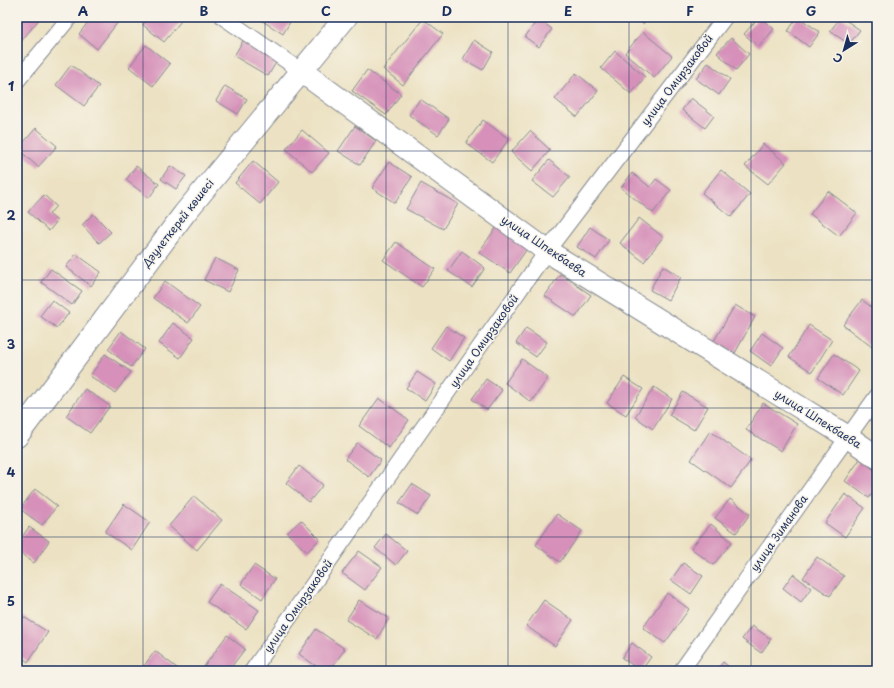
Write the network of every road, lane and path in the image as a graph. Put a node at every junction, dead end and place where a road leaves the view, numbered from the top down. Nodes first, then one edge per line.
1 (70, 17) edge
2 (223, 17) edge
3 (346, 17) edge
4 (725, 17) edge
5 (301, 71) junction
6 (17, 81) edge
7 (548, 251) junction
8 (877, 396) edge
9 (17, 436) edge
10 (848, 437) junction
11 (877, 457) edge
12 (252, 671) edge
13 (681, 671) edge

1 - 6 street
2 - 5 street, улица Шпекбаева
3 - 5 street, Дәулеткерей көшесі
4 - 7 street, улица Омирзаковой
5 - 7 street, улица Шпекбаева
5 - 9 street, Дәулеткерей көшесі
7 - 10 street, улица Шпекбаева
7 - 12 street, улица Омирзаковой
8 - 10 street, улица Зиманова
10 - 11 street, улица Шпекбаева
10 - 13 street, улица Зиманова

